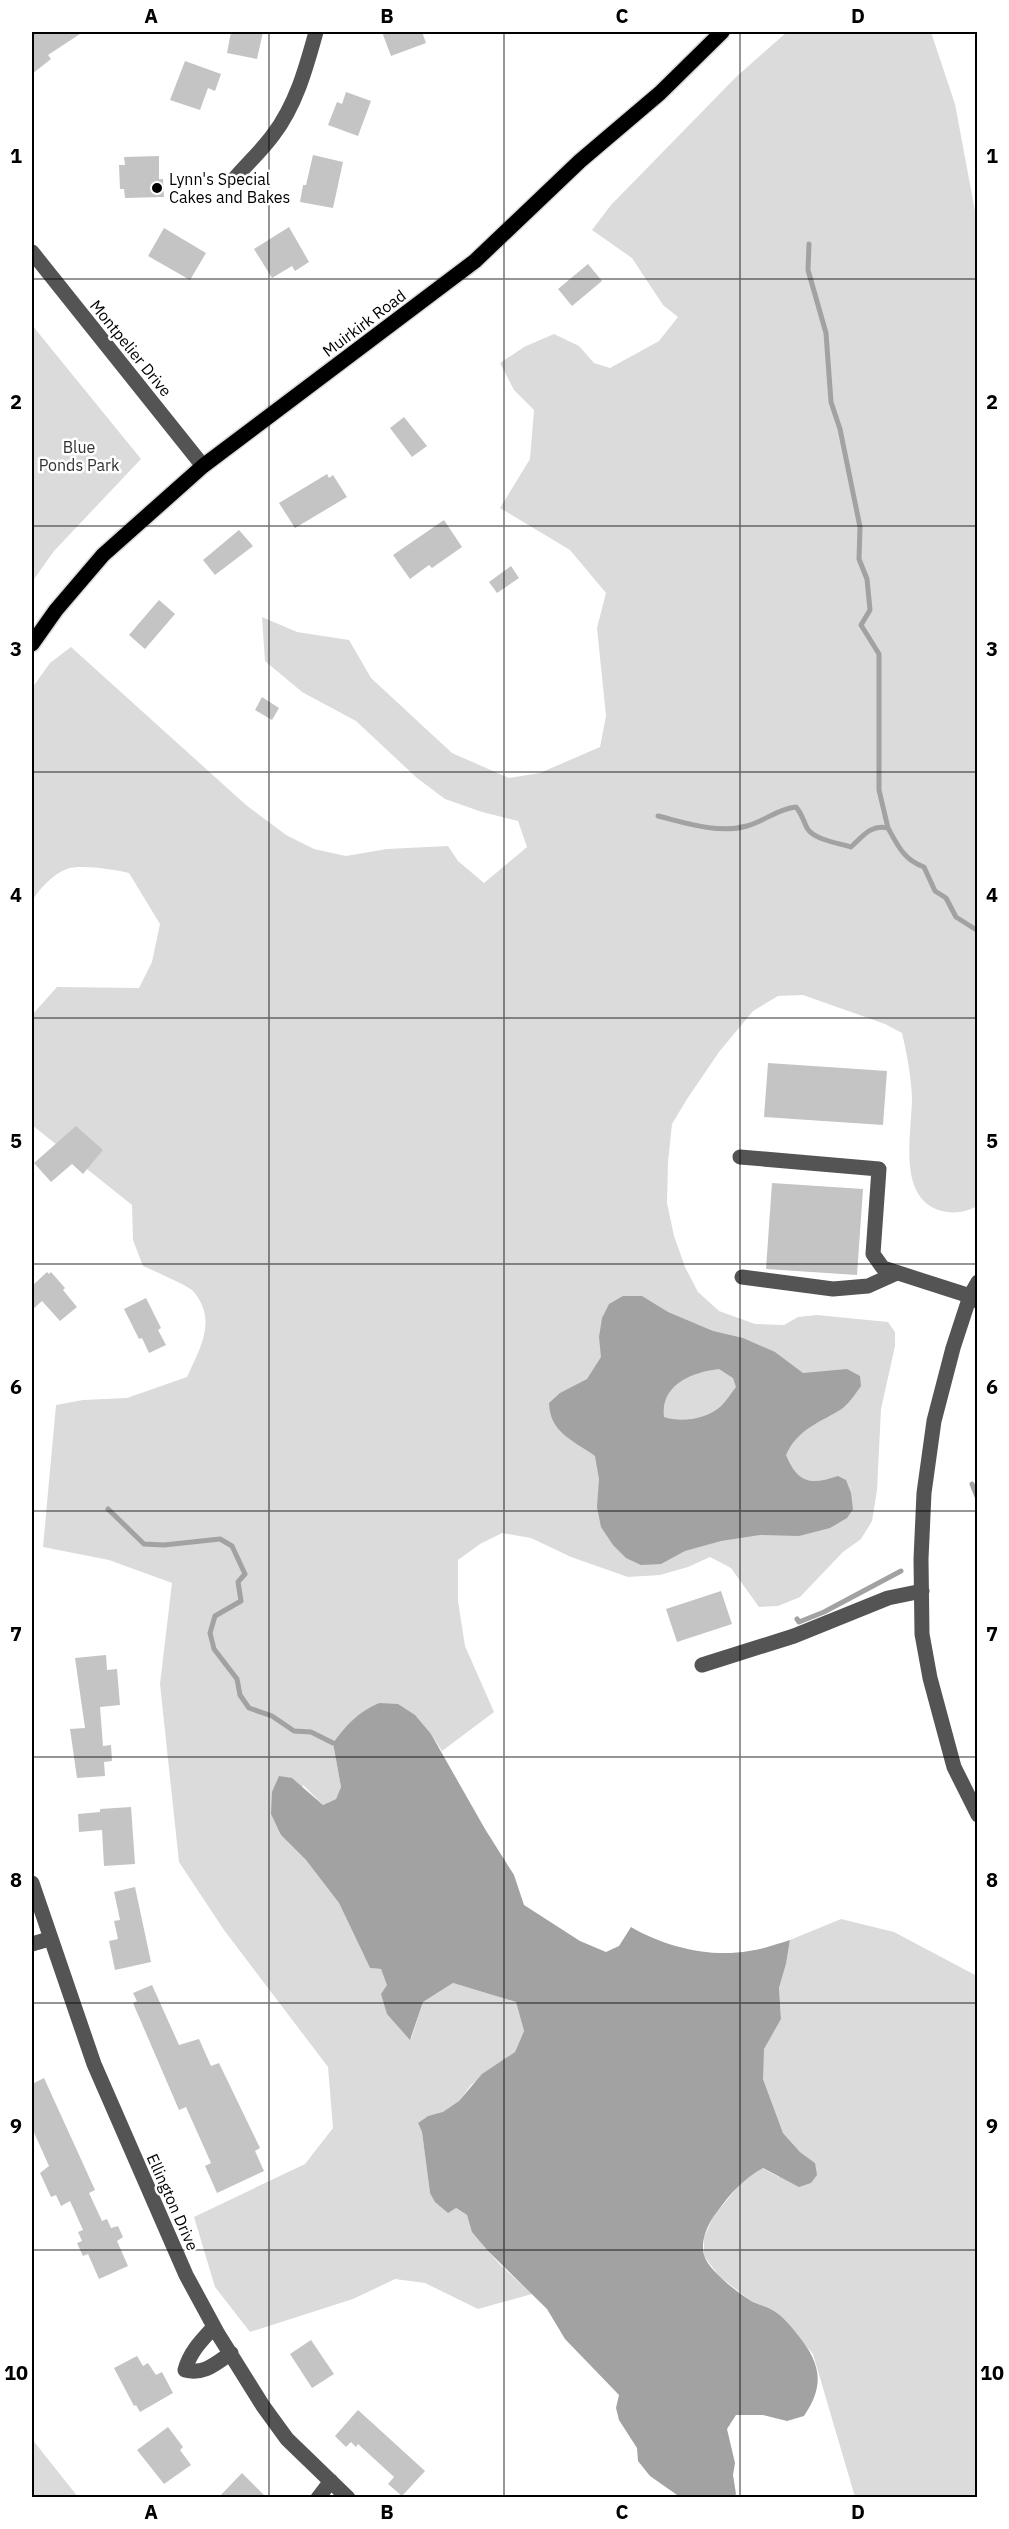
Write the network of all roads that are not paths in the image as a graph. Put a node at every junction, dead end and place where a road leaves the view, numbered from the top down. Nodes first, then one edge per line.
1 (316, 32) edge
2 (722, 32) edge
3 (235, 178) dead end
4 (32, 252) edge
5 (203, 466) junction
6 (32, 644) edge
7 (740, 1157) dead end
8 (897, 1273) junction
9 (742, 1276) dead end
10 (978, 1282) edge
11 (974, 1299) edge
12 (922, 1591) junction
13 (702, 1665) dead end
14 (978, 1815) edge
15 (32, 1883) edge
16 (49, 1939) junction
17 (32, 1944) edge
18 (214, 2327) junction
19 (231, 2353) junction
20 (331, 2481) junction
21 (318, 2498) edge
22 (348, 2498) edge

1 - 3 street
2 - 5 main road, Muirkirk Road
4 - 5 street, Montpelier Drive
5 - 6 main road, Muirkirk Road
7 - 8 street
8 - 9 street
8 - 11 street
10 - 11 street
11 - 12 street
12 - 13 street
12 - 14 street
15 - 16 street, Ellington Drive
16 - 17 street
16 - 18 street, Ellington Drive
18 - 19 street, Ellington Drive
18 - 19 street
19 - 20 street, Ellington Drive
20 - 21 street
20 - 22 street, Ellington Drive

